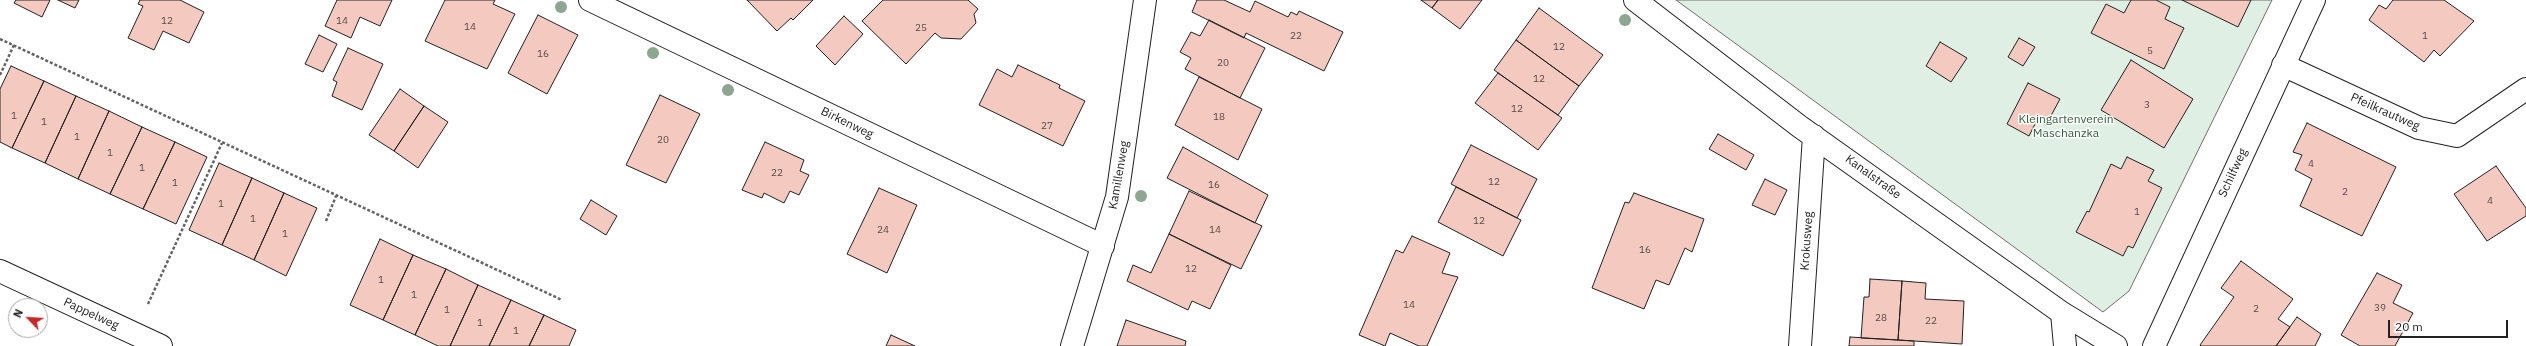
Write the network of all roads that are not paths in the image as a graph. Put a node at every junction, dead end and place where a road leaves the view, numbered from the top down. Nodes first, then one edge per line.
1 (590, 0) edge
2 (1145, 0) edge
3 (1635, 0) edge
4 (2314, 0) edge
5 (2283, 65) junction
6 (2526, 89) edge
7 (1814, 136) junction
8 (1103, 246) junction
9 (0, 272) edge
10 (2062, 313) junction
11 (161, 346) edge
12 (1072, 346) edge
13 (1800, 346) edge
14 (2065, 346) edge
15 (2116, 346) edge
16 (2154, 346) edge

1 - 8 street, Birkenweg
2 - 8 street, Kamillenweg
3 - 7 street, Kanalstraße
4 - 5 street, Schilfweg
5 - 6 street, Pfeilkrautweg
5 - 16 street, Schilfweg
7 - 10 street, Kanalstraße
7 - 13 street, Krokusweg
8 - 12 street, Kamillenweg
9 - 11 street, Pappelweg
10 - 14 street
10 - 15 street, Kanalstraße

